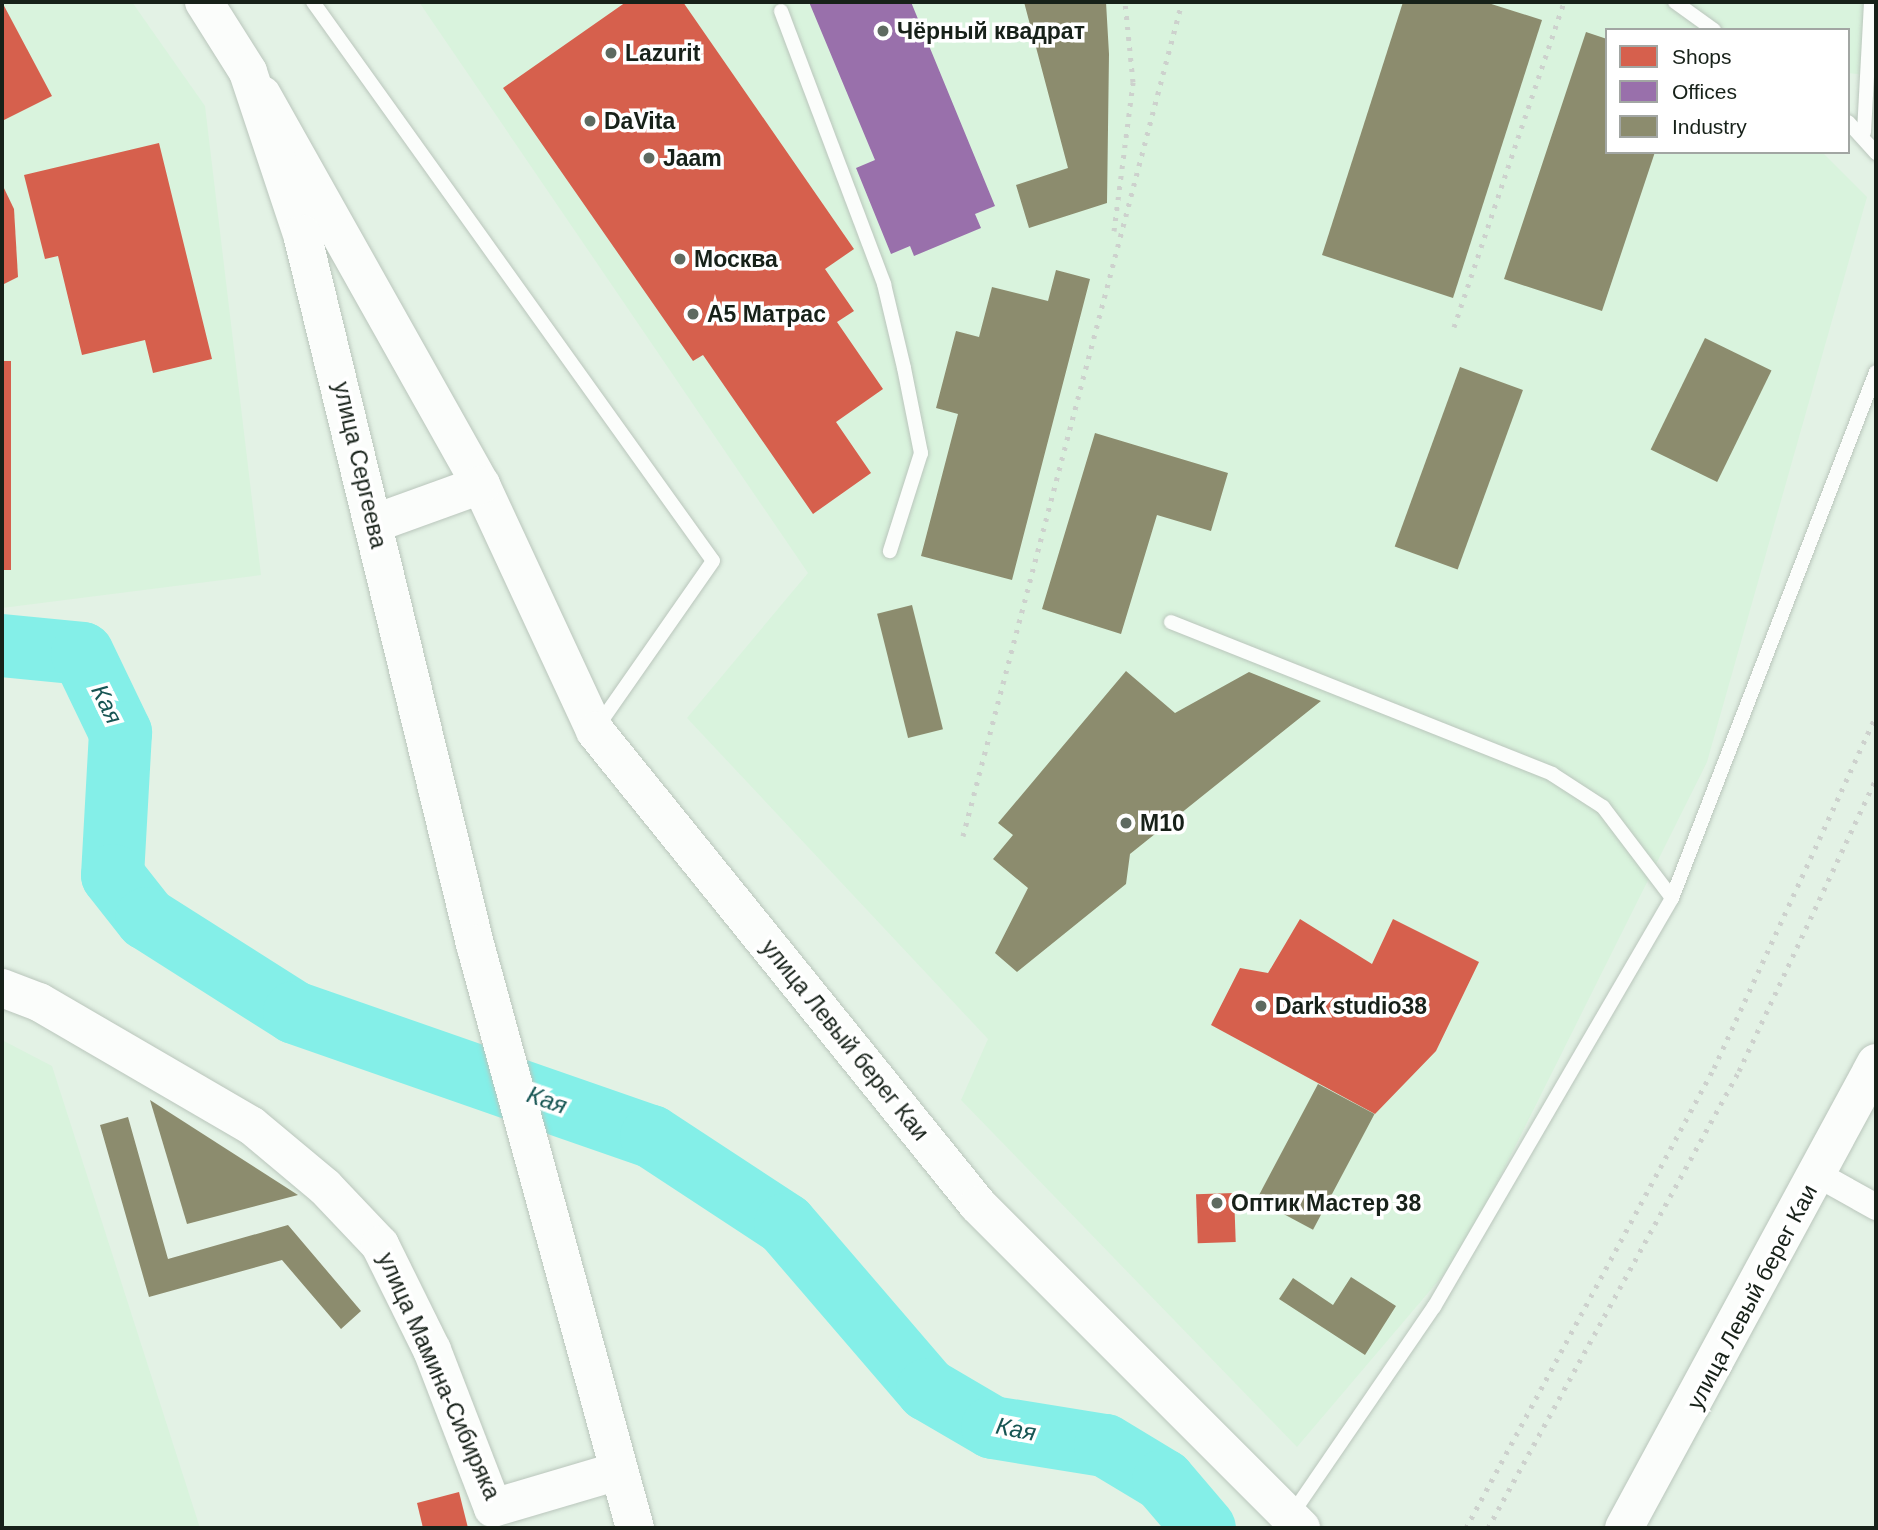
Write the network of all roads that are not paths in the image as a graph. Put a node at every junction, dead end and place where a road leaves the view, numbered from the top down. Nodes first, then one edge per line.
1 (204, 2) edge
2 (313, 2) edge
3 (1675, 2) edge
4 (1871, 2) edge
5 (781, 11) dead end
6 (1711, 28) edge
7 (248, 72) junction
8 (1850, 123) edge
9 (1864, 132) junction
10 (1876, 153) edge
11 (1876, 373) edge
12 (481, 485) junction
13 (373, 524) junction
14 (890, 551) dead end
15 (1171, 622) dead end
16 (594, 732) junction
17 (1672, 898) junction
18 (2, 988) edge
19 (1876, 1063) edge
20 (1817, 1174) junction
21 (1876, 1207) edge
22 (618, 1471) junction
23 (496, 1518) edge
24 (1295, 1523) edge
25 (635, 1528) edge
26 (1624, 1528) edge

1 - 7 street, улица Сергеева
2 - 16 lane
3 - 6 lane
4 - 9 lane
5 - 14 lane
7 - 12 street, улица Левый берег Каи
7 - 13 street, улица Сергеева
8 - 9 lane
9 - 10 lane
11 - 17 lane
12 - 13 street
12 - 16 street, улица Левый берег Каи
13 - 22 street, улица Сергеева
15 - 17 lane
16 - 24 street, улица Левый берег Каи
17 - 24 lane
18 - 23 street, улица Мамина-Сибиряка
19 - 20 street, улица Левый берег Каи
20 - 21 street
20 - 26 street, улица Левый берег Каи
22 - 23 street, улица Мамина-Сибиряка
22 - 25 street, улица Сергеева

